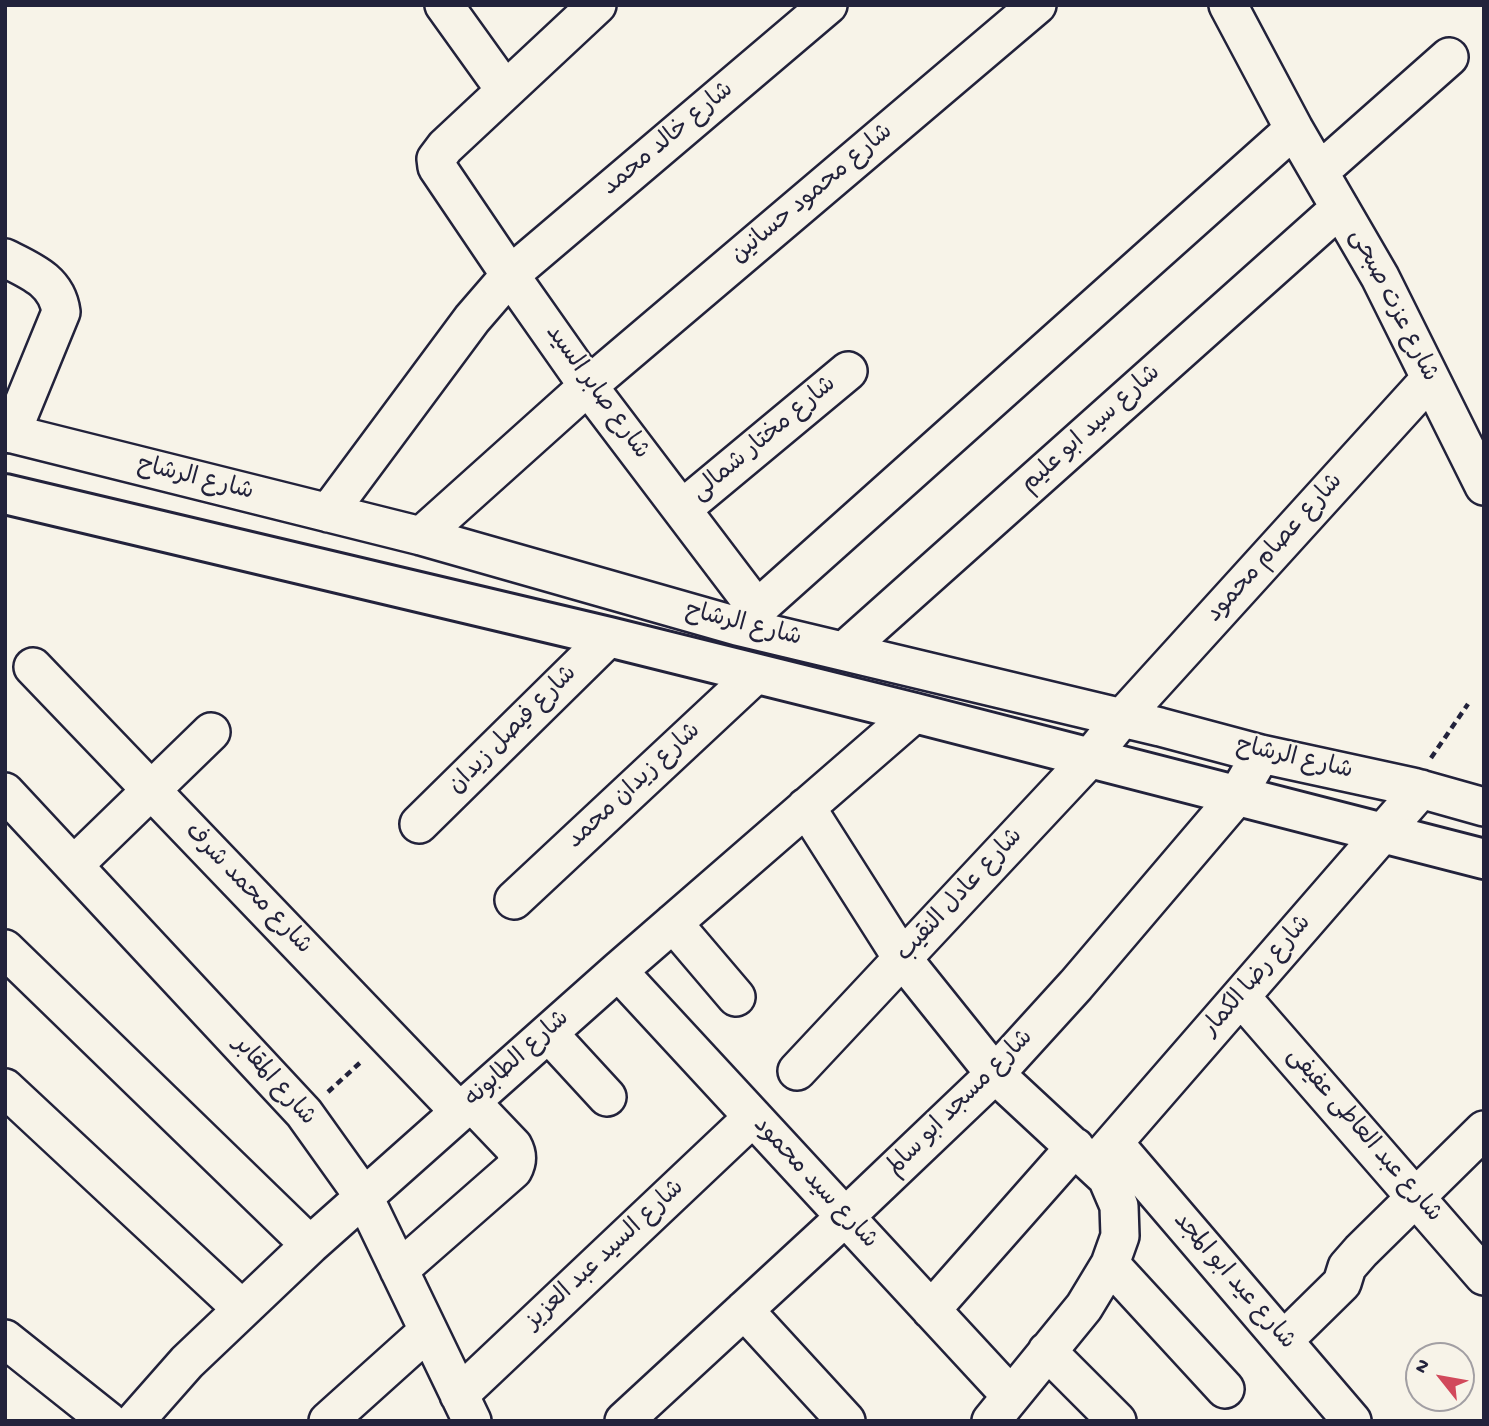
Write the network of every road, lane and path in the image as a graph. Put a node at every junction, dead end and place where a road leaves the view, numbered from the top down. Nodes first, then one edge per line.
1 (444, 5) edge
2 (828, 5) edge
3 (1037, 5) edge
4 (1228, 5) edge
5 (582, 10) edge
6 (1449, 57) dead end
7 (505, 90) junction
8 (1294, 129) junction
9 (1319, 172) junction
10 (1340, 208) junction
11 (5, 258) edge
12 (510, 275) junction
13 (848, 371) dead end
14 (1430, 379) junction
15 (588, 386) junction
16 (8, 433) edge
17 (1484, 486) edge
18 (5, 494) edge
19 (682, 509) junction
20 (328, 513) junction
21 (421, 537) junction
22 (747, 618) junction
23 (609, 637) junction
24 (844, 651) junction
25 (33, 667) dead end
26 (756, 674) junction
27 (1468, 704) dead end
28 (915, 713) junction
29 (1122, 718) junction
30 (211, 732) dead end
31 (1261, 754) junction
32 (1090, 758) junction
33 (1417, 788) junction
34 (152, 790) junction
35 (5, 792) edge
36 (1237, 796) junction
37 (806, 807) junction
38 (1484, 807) edge
39 (419, 824) dead end
40 (1384, 834) junction
41 (1484, 859) edge
42 (74, 865) junction
43 (514, 900) dead end
44 (673, 923) junction
45 (5, 949) edge
46 (902, 958) junction
47 (618, 971) junction
48 (736, 997) dead end
49 (1241, 997) junction
50 (549, 1034) junction
51 (388, 1037) junction
52 (797, 1071) dead end
53 (995, 1074) junction
54 (5, 1088) edge
55 (607, 1097) dead end
56 (466, 1107) junction
57 (304, 1113) junction
58 (753, 1117) junction
59 (1484, 1130) edge
60 (1094, 1152) junction
61 (1416, 1196) junction
62 (364, 1197) junction
63 (845, 1217) junction
64 (310, 1245) junction
65 (1110, 1264) junction
66 (399, 1270) junction
67 (1484, 1276) edge
68 (242, 1309) junction
69 (744, 1310) junction
70 (931, 1310) junction
71 (428, 1331) junction
72 (5, 1339) edge
73 (1284, 1340) junction
74 (1047, 1351) junction
75 (1225, 1389) dead end
76 (466, 1408) edge
77 (1001, 1408) edge
78 (107, 1421) edge
79 (135, 1421) edge
80 (328, 1421) edge
81 (624, 1421) edge
82 (846, 1421) edge
83 (1117, 1421) edge
84 (1352, 1421) edge

1 - 7 street
2 - 12 street, شارع خالد محمد
3 - 15 street, شارع محمود حسانين
4 - 8 street, شارع عزت صبحى
5 - 7 street
6 - 9 street
7 - 12 street, شارع صابر السيد
8 - 9 street, شارع عزت صبحى
8 - 22 street
9 - 10 street, شارع عزت صبحى
10 - 14 street, شارع عزت صبحى
10 - 24 street, شارع سيد ابو عليم
11 - 16 street
12 - 15 street, شارع صابر السيد
12 - 20 street, شارع خالد محمد
13 - 19 street, شارع مختار شمالى
14 - 17 street, شارع عزت صبحى
14 - 29 street, شارع عصام محمود
15 - 19 street, شارع صابر السيد
15 - 21 street, شارع محمود حسانين
16 - 20 street, شارع الرشاح
18 - 23 main road, شارع الرشاح
19 - 22 street, شارع صابر السيد
20 - 21 street, شارع الرشاح
21 - 22 street, شارع الرشاح
22 - 24 street, شارع الرشاح
23 - 26 main road, شارع الرشاح
23 - 39 street, شارع فيصل زيدان
24 - 29 street, شارع الرشاح
25 - 34 street, شارع محمد شرف
26 - 28 main road, شارع الرشاح
26 - 43 street, شارع زيدان محمد
27 - 33 path
28 - 32 main road, شارع الرشاح
28 - 37 street, شارع الطابونه
29 - 31 street, شارع الرشاح
29 - 32 street, شارع عادل النقيب
30 - 34 street
31 - 33 street, شارع الرشاح
31 - 36 street, شارع مسجد ابو سالم
32 - 36 main road, شارع الرشاح
32 - 46 street, شارع عادل النقيب
33 - 38 street, شارع الرشاح
33 - 40 street, شارع رضا الكمار
34 - 42 street
34 - 51 street, شارع محمد شرف
35 - 42 street, شارع المقابر
36 - 40 main road, شارع الرشاح
36 - 53 street, شارع مسجد ابو سالم
37 - 44 street, شارع الطابونه
37 - 46 street
40 - 41 main road, شارع الرشاح
40 - 49 street, شارع رضا الكمار
42 - 57 street, شارع المقابر
44 - 47 street, شارع الطابونه
44 - 48 street
45 - 64 street
46 - 52 street, شارع عادل النقيب
46 - 53 street
47 - 50 street, شارع الطابونه
47 - 58 street, شارع سيد محمود
49 - 60 street, شارع رضا الكمار
49 - 61 street, شارع عبد العاطى عفيفى
50 - 55 street
50 - 56 street, شارع الطابونه
51 - 56 street, شارع محمد شرف
51 - 57 path
53 - 60 street
53 - 63 street, شارع مسجد ابو سالم
54 - 68 street
56 - 62 street, شارع الطابونه
56 - 66 street, شارع محمد شرف
57 - 62 street, شارع المقابر
58 - 63 street, شارع سيد محمود
58 - 76 street, شارع السيد عبد العزيز
59 - 61 street
60 - 65 street
60 - 70 street, شارع رضا الكمار
60 - 73 street, شارع عيد ابو المجد
61 - 67 street, شارع عبد العاطى عفيفى
61 - 73 street
62 - 64 street, شارع الطابونه
62 - 66 street, شارع المقابر
63 - 69 street, شارع مسجد ابو سالم
63 - 70 street, شارع سيد محمود
64 - 68 street, شارع الطابونه
65 - 74 street
65 - 75 street
66 - 71 street, شارع المقابر
68 - 79 street, شارع الطابونه
69 - 81 street, شارع مسجد ابو سالم
69 - 82 street
70 - 77 street, شارع سيد محمود
71 - 76 street, شارع المقابر
71 - 80 street
72 - 78 street
73 - 84 street, شارع عيد ابو المجد
74 - 77 street
74 - 83 street

